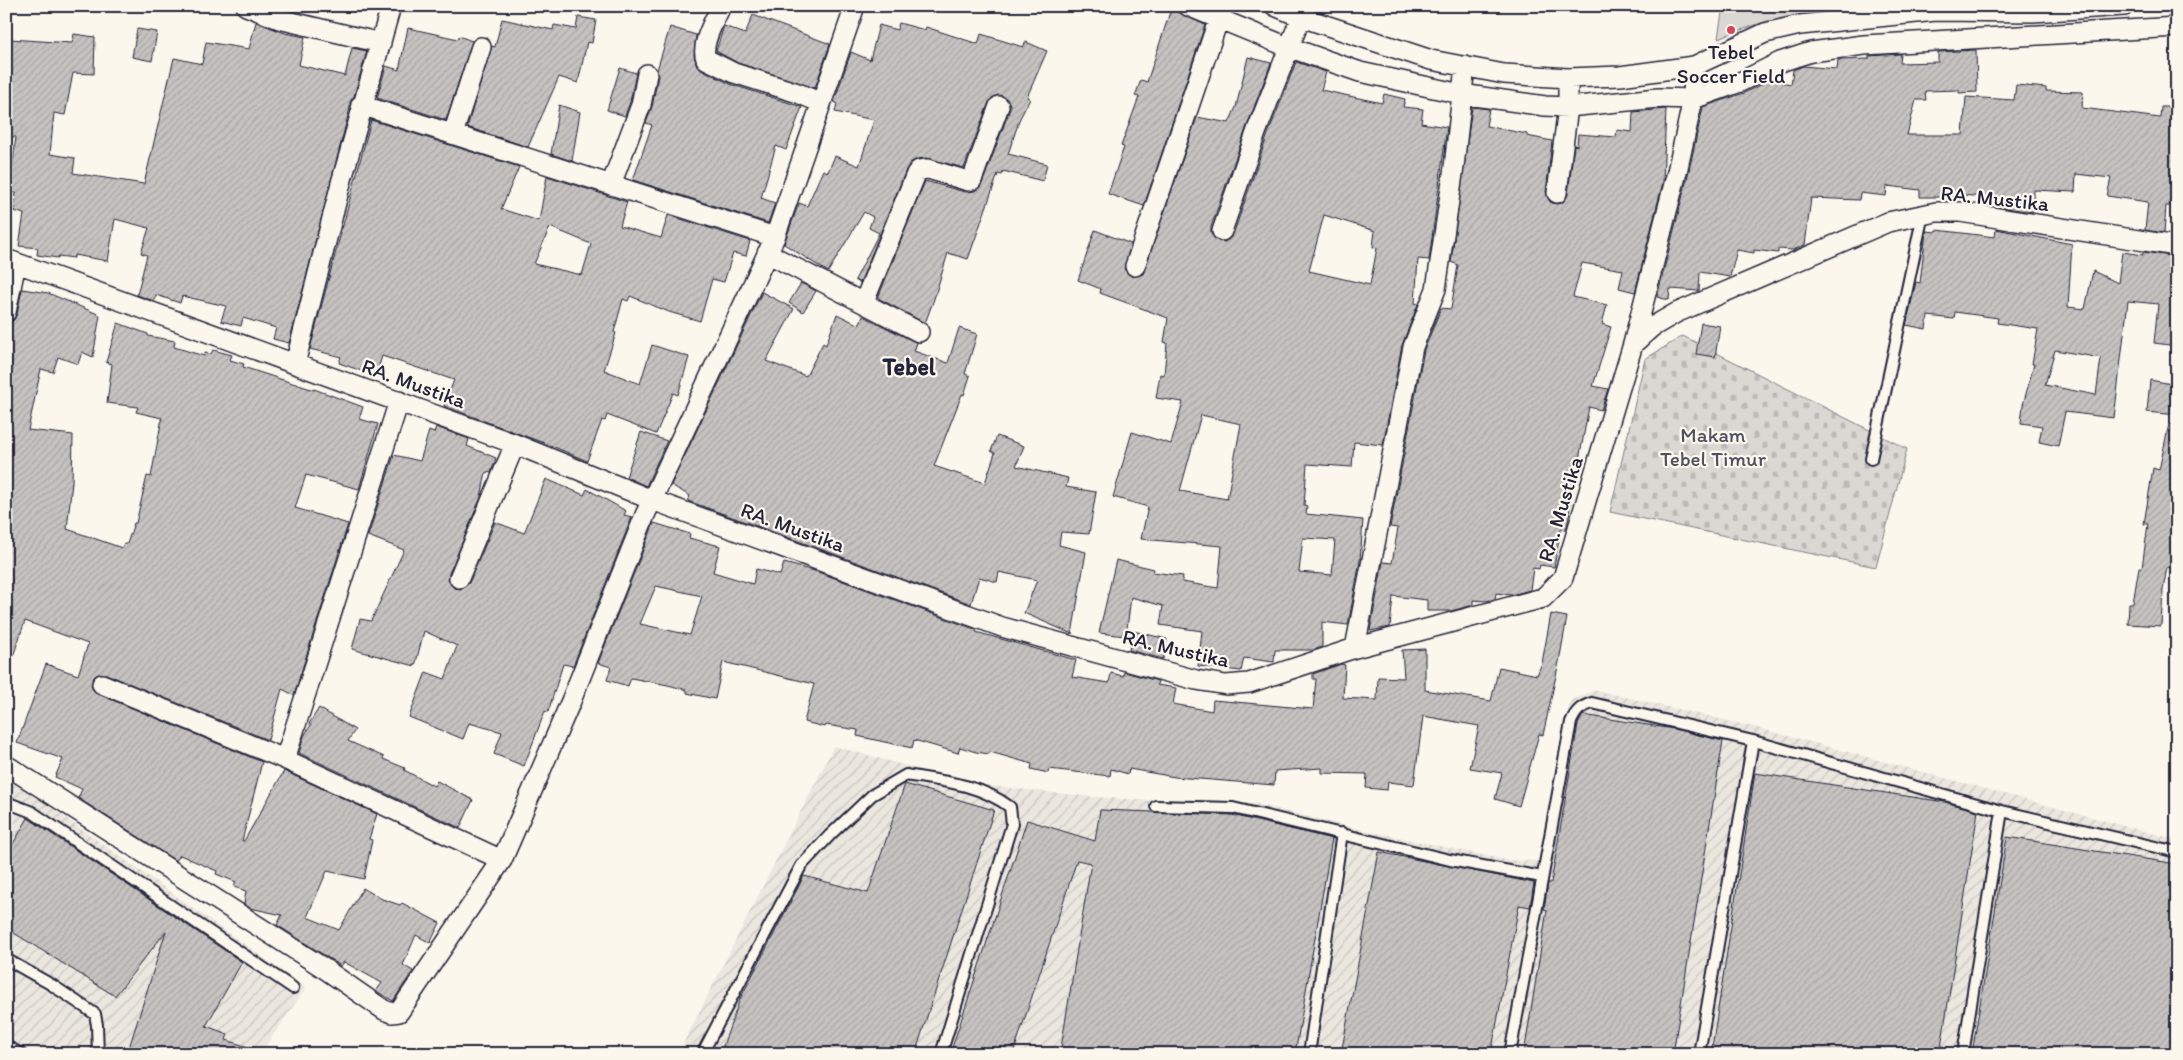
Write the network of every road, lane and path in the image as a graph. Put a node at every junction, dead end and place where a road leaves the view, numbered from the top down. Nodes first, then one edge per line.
1 (246, 6) edge
2 (391, 6) edge
3 (721, 6) edge
4 (855, 6) edge
5 (1188, 6) edge
6 (1275, 6) edge
7 (2124, 6) edge
8 (1222, 11) edge
9 (1300, 20) junction
10 (2177, 27) edge
11 (1873, 31) junction
12 (381, 43) junction
13 (1289, 44) junction
14 (481, 47) dead end
15 (647, 74) dead end
16 (1463, 80) junction
17 (1693, 84) junction
18 (1568, 93) junction
19 (820, 103) junction
20 (361, 105) junction
21 (1000, 106) dead end
22 (453, 134) junction
23 (611, 185) junction
24 (1557, 193) dead end
25 (1923, 214) junction
26 (1222, 231) dead end
27 (771, 245) junction
28 (2177, 246) edge
29 (11, 261) edge
30 (1135, 266) dead end
31 (864, 302) junction
32 (6, 312) edge
33 (919, 332) dead end
34 (1633, 344) junction
35 (296, 364) junction
36 (399, 401) junction
37 (515, 444) junction
38 (1871, 459) dead end
39 (652, 500) junction
40 (459, 578) dead end
41 (1355, 648) junction
42 (102, 684) dead end
43 (1753, 741) junction
44 (282, 758) junction
45 (6, 765) edge
46 (6, 802) edge
47 (1156, 806) dead end
48 (2002, 811) junction
49 (1342, 833) junction
50 (2177, 852) edge
51 (502, 860) junction
52 (1542, 878) junction
53 (6, 959) edge
54 (293, 988) dead end
55 (6, 1046) edge
56 (21, 1054) edge
57 (98, 1054) edge
58 (702, 1054) edge
59 (941, 1054) edge
60 (1309, 1054) edge
61 (1510, 1054) edge
62 (1699, 1054) edge
63 (1963, 1054) edge

1 - 12 street
2 - 12 street
3 - 19 street
4 - 19 street
5 - 8 street
6 - 9 street
7 - 11 street
8 - 13 street
8 - 30 street
9 - 13 street
9 - 16 street
10 - 11 street
11 - 17 street
11 - 17 street
12 - 20 street
13 - 16 street
13 - 26 street
14 - 22 street
15 - 23 street
16 - 18 street
16 - 18 street
16 - 41 street
17 - 18 street
17 - 18 street
17 - 34 street
18 - 24 street
19 - 27 street
20 - 22 street
20 - 35 street
21 - 31 street
22 - 23 street
23 - 27 street
25 - 28 street, RA. Mustika
25 - 34 street, RA. Mustika
25 - 38 lane
27 - 31 street
27 - 39 street
29 - 32 street
29 - 35 street, RA. Mustika
31 - 33 street
34 - 41 street, RA. Mustika
35 - 36 street, RA. Mustika
36 - 37 street, RA. Mustika
36 - 44 street
37 - 39 street, RA. Mustika
37 - 40 street
39 - 41 street, RA. Mustika
39 - 51 street
42 - 44 street
43 - 48 lane
43 - 52 lane
43 - 62 lane
44 - 51 street
45 - 51 street
46 - 54 lane
47 - 49 lane
48 - 50 lane
48 - 63 lane
49 - 52 lane
49 - 60 lane
52 - 61 lane
53 - 57 lane
55 - 56 lane
58 - 59 lane

